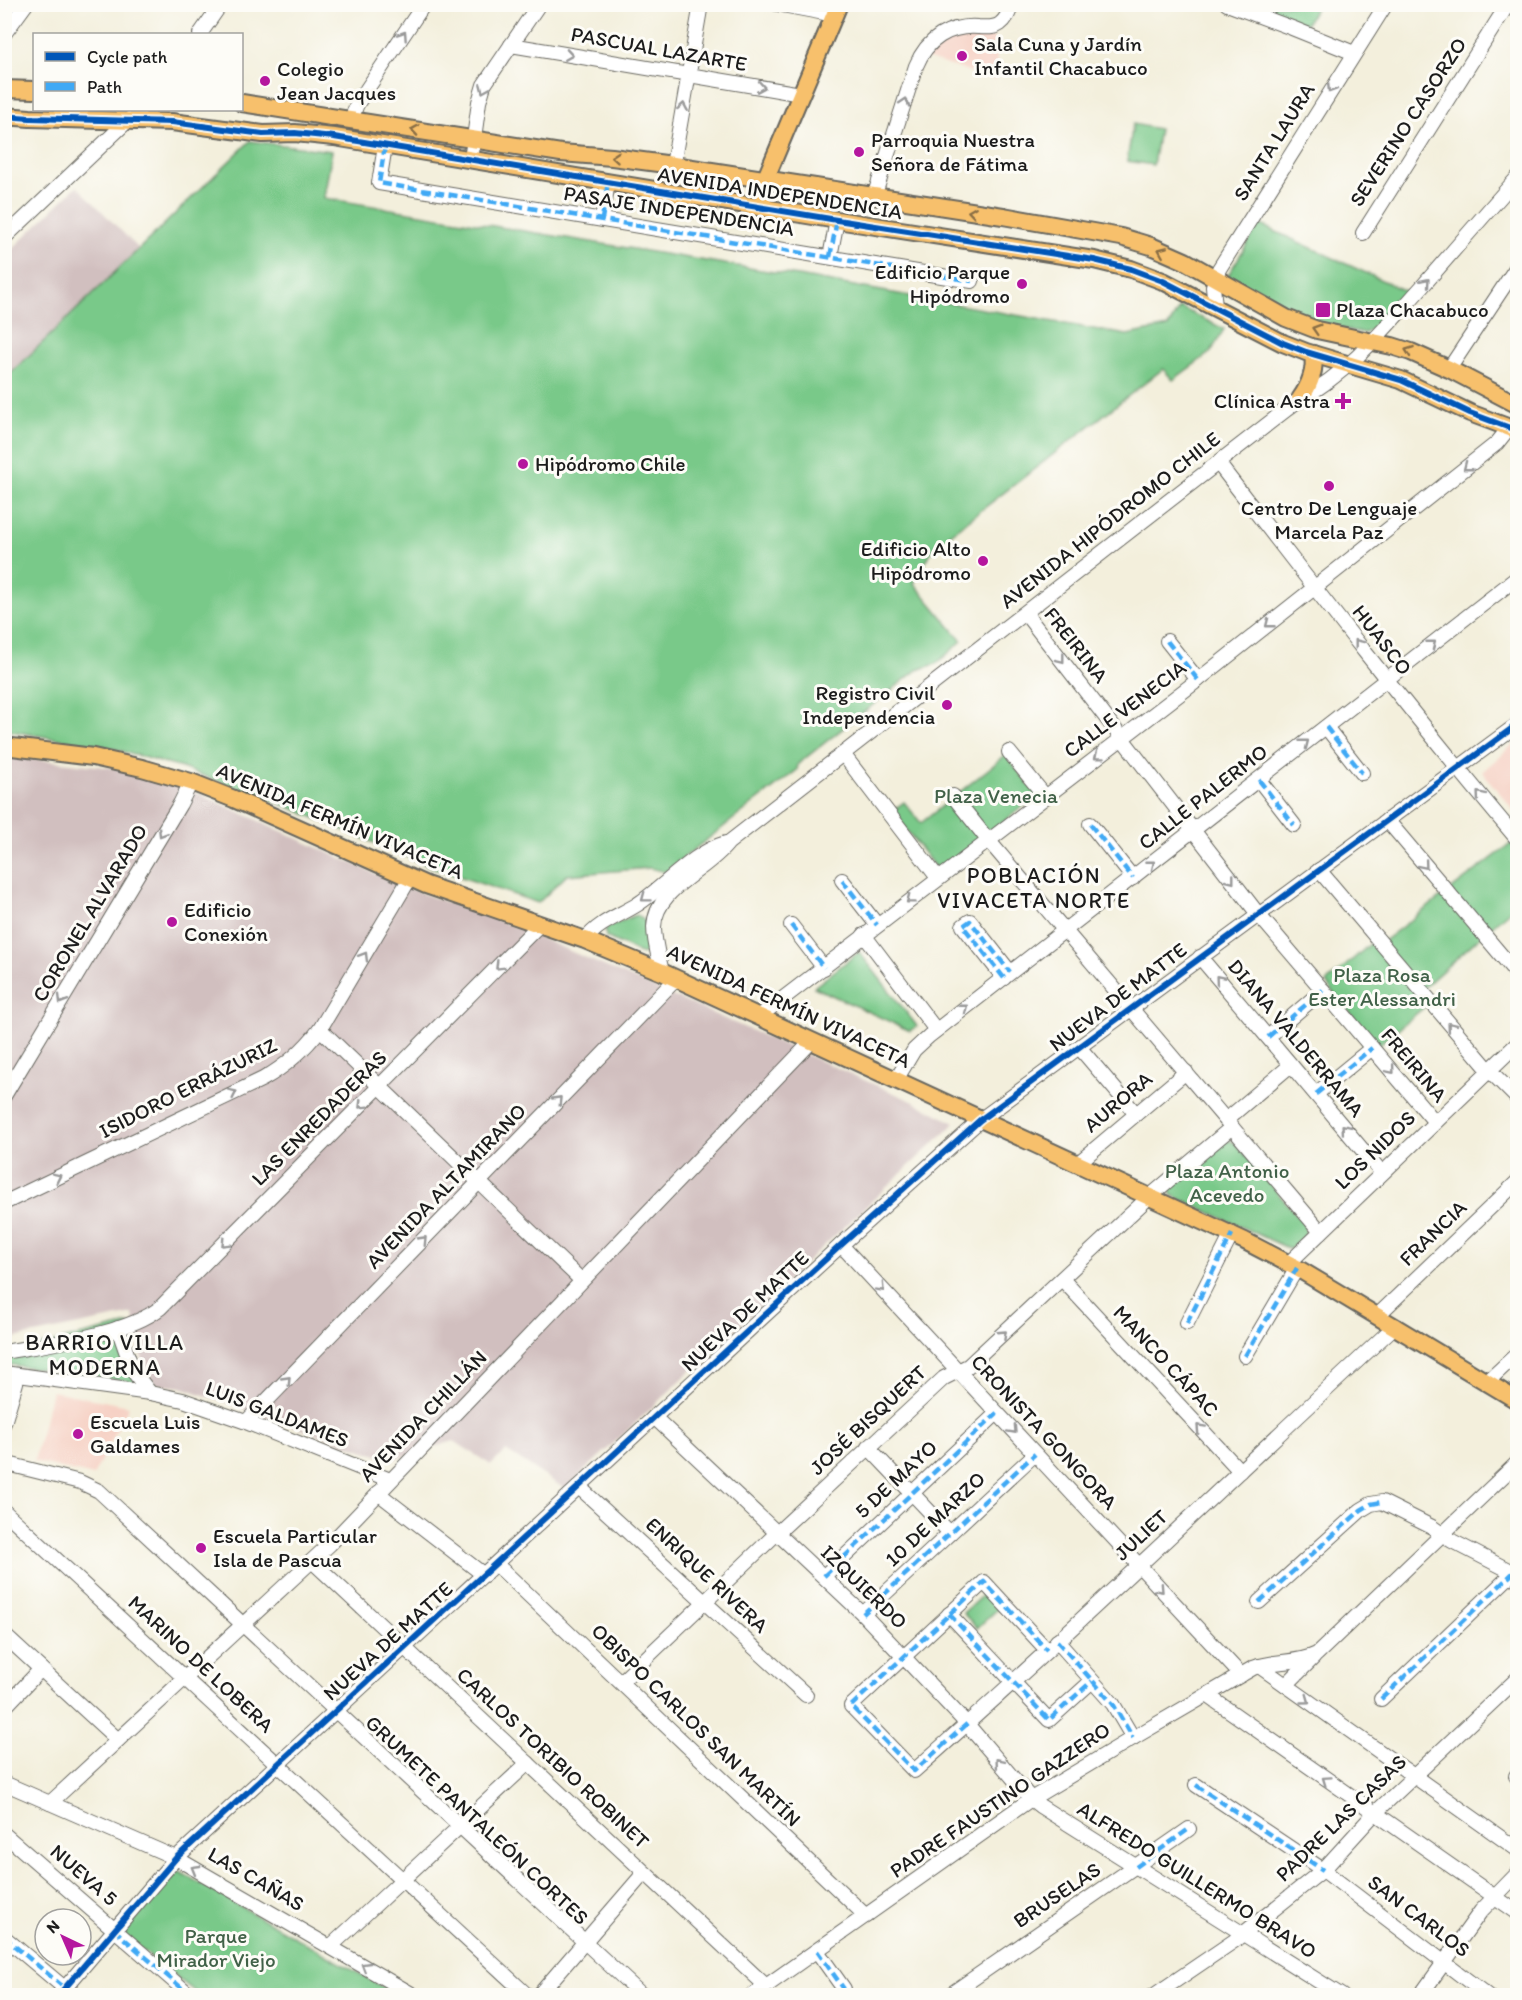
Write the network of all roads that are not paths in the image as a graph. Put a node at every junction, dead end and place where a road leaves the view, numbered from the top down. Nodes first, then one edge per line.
1 (26, 4) edge
2 (221, 4) edge
3 (424, 4) edge
4 (539, 4) edge
5 (701, 4) edge
6 (777, 4) edge
7 (1012, 4) edge
8 (1227, 4) edge
9 (1386, 4) edge
10 (1509, 4) edge
11 (837, 10) edge
12 (201, 33) edge
13 (4, 34) edge
14 (511, 45) junction
15 (1354, 53) junction
16 (688, 75) junction
17 (4, 89) edge
18 (33, 90) edge
19 (801, 94) junction
20 (243, 103) edge
21 (133, 115) edge
22 (4, 116) edge
23 (351, 120) junction
24 (473, 139) junction
25 (385, 146) junction
26 (471, 160) junction
27 (673, 165) junction
28 (1518, 177) edge
29 (765, 180) junction
30 (608, 182) junction
31 (874, 197) junction
32 (762, 208) junction
33 (602, 219) junction
34 (837, 220) junction
35 (1363, 232) dead end
36 (4, 238) edge
37 (830, 257) junction
38 (1518, 265) edge
39 (1215, 277) junction
40 (972, 281) dead end
41 (1215, 307) junction
42 (1373, 341) junction
43 (1313, 354) junction
44 (1348, 364) junction
45 (1449, 369) junction
46 (1300, 399) junction
47 (1518, 405) edge
48 (1513, 429) edge
49 (1218, 463) junction
50 (1518, 577) edge
51 (1315, 588) junction
52 (1025, 613) junction
53 (1167, 641) dead end
54 (1198, 680) junction
55 (1386, 680) junction
56 (1518, 724) edge
57 (1326, 727) junction
58 (1121, 738) junction
59 (4, 746) edge
60 (1009, 752) dead end
61 (843, 754) junction
62 (1457, 768) junction
63 (1362, 773) dead end
64 (1259, 780) junction
65 (191, 782) junction
66 (953, 796) dead end
67 (1045, 796) junction
68 (1386, 820) junction
69 (1090, 824) dead end
70 (1294, 825) dead end
71 (1193, 831) junction
72 (988, 840) junction
73 (1518, 840) edge
74 (728, 843) junction
75 (1319, 870) junction
76 (410, 878) junction
77 (938, 878) junction
78 (1133, 878) junction
79 (842, 880) dead end
80 (1258, 914) junction
81 (540, 924) junction
82 (877, 924) junction
83 (791, 925) dead end
84 (1065, 930) junction
85 (864, 935) junction
86 (585, 940) junction
87 (985, 947) dead end
88 (1200, 957) junction
89 (824, 968) junction
90 (1007, 975) junction
91 (1518, 975) edge
92 (669, 976) junction
93 (1323, 990) junction
94 (1132, 1008) junction
95 (759, 1016) junction
96 (320, 1029) junction
97 (936, 1030) junction
98 (1268, 1037) junction
99 (811, 1042) junction
100 (1518, 1043) edge
101 (1079, 1047) junction
102 (1372, 1048) junction
103 (1291, 1065) junction
104 (1489, 1070) junction
105 (1186, 1072) junction
106 (896, 1080) junction
107 (380, 1087) junction
108 (1316, 1094) junction
109 (4, 1096) edge
110 (1518, 1099) edge
111 (1136, 1114) junction
112 (980, 1120) junction
113 (1435, 1122) junction
114 (1229, 1123) junction
115 (1077, 1164) junction
116 (1382, 1173) junction
117 (1518, 1181) edge
118 (479, 1182) junction
119 (1149, 1197) junction
120 (4, 1203) edge
121 (1321, 1232) junction
122 (1232, 1234) junction
123 (841, 1245) junction
124 (1293, 1265) junction
125 (1062, 1279) junction
126 (581, 1280) junction
127 (1377, 1316) junction
128 (1187, 1323) dead end
129 (1395, 1326) junction
130 (118, 1328) junction
131 (4, 1352) edge
132 (1518, 1353) edge
133 (1245, 1356) dead end
134 (958, 1371) junction
135 (11, 1375) edge
136 (1487, 1382) junction
137 (150, 1393) junction
138 (1518, 1401) edge
139 (997, 1413) junction
140 (654, 1417) junction
141 (246, 1422) junction
142 (4, 1423) edge
143 (868, 1447) junction
144 (1035, 1454) junction
145 (1518, 1462) edge
146 (4, 1463) edge
147 (1240, 1471) junction
148 (390, 1480) junction
149 (579, 1487) junction
150 (378, 1493) junction
151 (912, 1493) junction
152 (4, 1511) edge
153 (777, 1533) junction
154 (950, 1533) junction
155 (1442, 1534) junction
156 (312, 1561) junction
157 (496, 1564) junction
158 (1139, 1565) junction
159 (1515, 1574) edge
160 (484, 1575) junction
161 (824, 1576) junction
162 (705, 1602) junction
163 (1259, 1602) dead end
164 (863, 1614) junction
165 (950, 1614) junction
166 (243, 1625) junction
167 (4, 1635) edge
168 (1052, 1646) junction
169 (405, 1648) junction
170 (1317, 1654) junction
171 (904, 1656) junction
172 (1259, 1666) junction
173 (41, 1669) junction
174 (1240, 1675) junction
175 (185, 1678) junction
176 (1518, 1678) edge
177 (1092, 1681) junction
178 (621, 1682) junction
179 (1013, 1682) junction
180 (1286, 1685) junction
181 (806, 1695) dead end
182 (1207, 1695) junction
183 (1381, 1699) dead end
184 (4, 1708) edge
185 (335, 1711) junction
186 (967, 1724) junction
187 (1132, 1738) junction
188 (118, 1740) junction
189 (528, 1763) junction
190 (278, 1764) junction
191 (1414, 1777) junction
192 (4, 1783) edge
193 (1196, 1785) dead end
194 (1032, 1799) junction
195 (50, 1803) junction
196 (1374, 1814) junction
197 (459, 1826) junction
198 (1189, 1828) dead end
199 (4, 1834) edge
200 (1518, 1850) edge
201 (176, 1858) junction
202 (1136, 1867) junction
203 (1323, 1870) junction
204 (644, 1873) junction
205 (1518, 1873) edge
206 (402, 1879) junction
207 (1495, 1896) junction
208 (1518, 1912) edge
209 (866, 1916) junction
210 (114, 1929) junction
211 (1243, 1934) junction
212 (4, 1936) edge
213 (585, 1942) junction
214 (330, 1946) junction
215 (817, 1951) junction
216 (1445, 1961) junction
217 (766, 1986) junction
218 (844, 1989) dead end
219 (66, 1993) edge
220 (191, 1995) edge
221 (415, 1995) edge
222 (528, 1995) edge
223 (538, 1995) edge
224 (643, 1995) edge
225 (752, 1995) edge
226 (948, 1995) edge
227 (1153, 1995) edge
228 (1342, 1995) edge
229 (1420, 1995) edge
230 (1488, 1995) edge

1 - 13 street
2 - 12 street
23 -> 3 street
4 - 14 street
5 - 16 street
6 - 11 street
31 -> 7 street
8 - 15 street
9 - 15 street, SANTA LAURA
10 - 35 street, SEVERINO CASORZO
11 - 19 main road
14 -> 16 street, PASCUAL LAZARTE
14 -> 24 street
15 -> 39 street, SANTA LAURA
16 -> 19 street, PASCUAL LAZARTE
27 -> 16 street
17 - 18 main road
19 - 29 main road
20 - 23 main road, AVENIDA INDEPENDENCIA
21 - 22 main road, AVENIDA INDEPENDENCIA
21 - 25 main road, AVENIDA INDEPENDENCIA
21 - 36 street
24 -> 23 main road, AVENIDA INDEPENDENCIA
24 - 26 street
27 -> 24 main road, AVENIDA INDEPENDENCIA
25 - 26 main road, AVENIDA INDEPENDENCIA
25 - 33 street, PASAJE INDEPENDENCIA
26 - 30 main road, AVENIDA INDEPENDENCIA
27 - 29 main road, AVENIDA INDEPENDENCIA
42 -> 28 street, AVENIDA HIPÓDROMO CHILE
29 - 31 main road, AVENIDA INDEPENDENCIA
29 - 32 main road
30 - 32 main road, AVENIDA INDEPENDENCIA
30 - 33 street
39 -> 31 main road, AVENIDA INDEPENDENCIA
32 - 34 main road, AVENIDA INDEPENDENCIA
33 - 37 street, PASAJE INDEPENDENCIA
34 - 37 street
34 - 41 main road, AVENIDA INDEPENDENCIA
37 - 40 street, PASAJE INDEPENDENCIA
38 - 45 street
39 - 41 street
42 -> 39 main road, AVENIDA INDEPENDENCIA
41 - 43 main road, AVENIDA INDEPENDENCIA
42 - 44 street, AVENIDA HIPÓDROMO CHILE
45 -> 42 main road, AVENIDA INDEPENDENCIA
43 - 44 main road, AVENIDA INDEPENDENCIA
43 - 46 main road
44 - 46 street, AVENIDA HIPÓDROMO CHILE
44 - 48 main road, AVENIDA INDEPENDENCIA
45 - 47 main road, AVENIDA INDEPENDENCIA
46 - 49 street, AVENIDA HIPÓDROMO CHILE
48 -> 51 street, CALLE VENECIA
49 - 51 street, HUASCO
49 - 52 street, AVENIDA HIPÓDROMO CHILE
55 -> 50 street, CALLE PALERMO
51 -> 54 street, CALLE VENECIA
55 -> 51 street, HUASCO
52 -> 58 street, FREIRINA
52 - 61 street, AVENIDA HIPÓDROMO CHILE
53 - 54 street
54 - 58 street, CALLE VENECIA
55 - 57 street, CALLE PALERMO
55 - 62 street, HUASCO
56 - 62 street, NUEVA DE MATTE
57 - 63 street
64 -> 57 street, CALLE PALERMO
58 -> 67 street, CALLE VENECIA
58 - 71 street, FREIRINA
59 - 65 main road, AVENIDA FERMÍN VIVACETA
60 - 67 street
61 - 74 street, AVENIDA HIPÓDROMO CHILE
61 - 77 street
62 - 68 street, NUEVA DE MATTE
73 -> 62 street, HUASCO
64 - 70 street
64 - 71 street, CALLE PALERMO
65 - 76 main road, AVENIDA FERMÍN VIVACETA
65 -> 109 street, CORONEL ALVARADO
66 - 72 street
67 - 72 street, CALLE VENECIA
68 - 75 street, NUEVA DE MATTE
68 -> 91 street
69 - 78 street
78 -> 71 street, CALLE PALERMO
71 -> 80 street, FREIRINA
72 - 77 street, CALLE VENECIA
72 - 84 street
74 -> 86 street, AVENIDA HIPÓDROMO CHILE
74 - 92 street, AVENIDA HIPÓDROMO CHILE
75 - 80 street, NUEVA DE MATTE
104 -> 75 street
76 - 81 main road, AVENIDA FERMÍN VIVACETA
96 -> 76 street, ISIDORO ERRÁZURIZ
77 -> 82 street, CALLE VENECIA
78 - 84 street, CALLE PALERMO
79 - 82 street
80 - 88 street, NUEVA DE MATTE
80 - 93 street, FREIRINA
81 - 86 main road, AVENIDA FERMÍN VIVACETA
81 -> 107 street, LAS ENREDADERAS
82 - 85 street, CALLE VENECIA
83 - 89 street
84 - 90 street, CALLE PALERMO
84 - 94 street
85 - 89 street, CALLE VENECIA
85 - 97 street
86 - 92 main road, AVENIDA FERMÍN VIVACETA
87 - 90 street
88 - 94 street, NUEVA DE MATTE
98 -> 88 street, DIANA VALDERRAMA
89 - 95 street, CALLE VENECIA
97 -> 90 street, CALLE PALERMO
92 - 95 main road, AVENIDA FERMÍN VIVACETA
118 -> 92 street, AVENIDA ALTAMIRANO
93 - 98 street
93 - 102 street, FREIRINA
94 - 101 street, NUEVA DE MATTE
94 - 105 street
95 - 99 main road, AVENIDA FERMÍN VIVACETA
96 - 107 street
120 -> 96 street, ISIDORO ERRÁZURIZ
97 - 106 street, CALLE PALERMO
98 - 103 street, DIANA VALDERRAMA
99 - 106 main road, AVENIDA FERMÍN VIVACETA
99 - 126 street, AVENIDA CHILLÁN
100 - 104 street, LOS NIDOS
101 - 111 street
101 - 112 street, NUEVA DE MATTE
102 - 108 street
102 -> 113 street, FREIRINA
103 - 108 street, DIANA VALDERRAMA
103 - 114 street, JOSÉ BISQUERT
104 - 110 street
104 - 113 street, LOS NIDOS
105 - 111 street, AURORA
105 - 114 street
106 - 112 main road, AVENIDA FERMÍN VIVACETA
107 - 118 street
107 -> 130 street, LAS ENREDADERAS
116 -> 108 street, DIANA VALDERRAMA
111 - 115 street, AURORA
112 - 115 main road, AVENIDA FERMÍN VIVACETA
112 - 123 street, NUEVA DE MATTE
113 - 116 street, LOS NIDOS
114 - 119 street, JOSÉ BISQUERT
114 - 121 street
115 - 119 main road, AVENIDA FERMÍN VIVACETA
116 - 121 street, LOS NIDOS
117 - 127 street, FRANCIA
118 - 126 street
141 -> 118 street, AVENIDA ALTAMIRANO
119 - 122 main road, AVENIDA FERMÍN VIVACETA
119 - 125 street, JOSÉ BISQUERT
121 - 124 street, LOS NIDOS
122 - 124 main road, AVENIDA FERMÍN VIVACETA
122 - 128 street
123 -> 134 street, CRONISTA GONGORA
123 - 140 street, NUEVA DE MATTE
124 - 127 main road, AVENIDA FERMÍN VIVACETA
124 - 133 street, LOS NIDOS
134 -> 125 street, JOSÉ BISQUERT
147 -> 125 street, MANCO CÁPAC
126 - 148 street, AVENIDA CHILLÁN
127 - 129 main road, AVENIDA FERMÍN VIVACETA
129 - 136 main road, AVENIDA FERMÍN VIVACETA
129 - 147 street, JULIET
130 - 131 street, LAS ENREDADERAS
130 - 137 street
132 - 136 street
134 - 139 street, CRONISTA GONGORA
134 - 143 street, JOSÉ BISQUERT
135 - 137 street, LUIS GALDAMES
135 - 142 street
136 - 138 main road, AVENIDA FERMÍN VIVACETA
137 - 141 street, LUIS GALDAMES
139 -> 144 street, CRONISTA GONGORA
139 - 151 street, 5 DE MAYO
140 - 149 street, NUEVA DE MATTE
140 - 153 street, IZQUIERDO
141 - 148 street, LUIS GALDAMES
143 - 151 street
143 - 153 street, JOSÉ BISQUERT
144 - 154 street, 10 DE MARZO
144 - 158 street, CRONISTA GONGORA
145 - 155 street, PADRE FAUSTINO GAZZERO
146 - 166 street, GRUMETE PANTALEÓN CORTES
147 - 158 street, JULIET
148 - 150 street, AVENIDA CHILLÁN
149 - 157 street, NUEVA DE MATTE
149 - 162 street, ENRIQUE RIVERA
150 - 156 street, AVENIDA CHILLÁN
150 - 160 street
151 - 154 street
151 - 161 street, 5 DE MAYO
152 - 175 street, MARINO DE LOBERA
153 - 161 street, IZQUIERDO
153 - 162 street, JOSÉ BISQUERT
154 - 164 street, 10 DE MARZO
155 - 159 street
155 - 163 street
155 - 170 street, PADRE FAUSTINO GAZZERO
156 - 166 street, AVENIDA CHILLÁN
156 - 169 street, CARLOS TORIBIO ROBINET
157 - 160 street, NUEVA DE MATTE
157 - 178 street, OBISPO CARLOS SAN MARTÍN
158 - 168 street, JULIET
158 -> 174 street, CRONISTA GONGORA
159 - 183 street
160 - 169 street, NUEVA DE MATTE
161 - 164 street, IZQUIERDO
162 - 178 street, JOSÉ BISQUERT
162 - 181 street, ENRIQUE RIVERA
164 - 171 street, IZQUIERDO
165 - 168 street
165 - 171 street
165 - 179 street
166 - 175 street, AVENIDA CHILLÁN
166 - 185 street, GRUMETE PANTALEÓN CORTES
167 - 173 street
168 - 177 street
168 - 179 street, JULIET
169 - 185 street, NUEVA DE MATTE
169 - 189 street, CARLOS TORIBIO ROBINET
170 - 172 street, PADRE FAUSTINO GAZZERO
170 - 180 street, PADRE FAUSTINO GAZZERO
171 - 186 street, IZQUIERDO
171 - 186 street, JULIET
172 - 174 street, PADRE FAUSTINO GAZZERO
172 - 180 street
173 - 184 street
173 - 188 street
174 - 182 street, PADRE FAUSTINO GAZZERO
175 - 188 street, AVENIDA CHILLÁN
175 - 190 street, MARINO DE LOBERA
176 - 191 street, PADRE LAS CASAS
177 - 179 street
177 - 187 street
178 - 209 street, OBISPO CARLOS SAN MARTÍN
179 - 186 street, JULIET
180 -> 191 street
182 - 187 street, PADRE FAUSTINO GAZZERO
196 -> 182 street
185 - 190 street, NUEVA DE MATTE
185 - 197 street, GRUMETE PANTALEÓN CORTES
194 -> 186 street, IZQUIERDO
187 - 194 street, PADRE FAUSTINO GAZZERO
188 - 195 street, AVENIDA CHILLÁN
189 - 197 street
189 - 204 street, CARLOS TORIBIO ROBINET
190 - 201 street, NUEVA DE MATTE
190 - 206 street, MARINO DE LOBERA
191 - 196 street, PADRE LAS CASAS
191 - 200 street
192 - 195 street, LAS CAÑAS
193 - 203 street, SAN CARLOS
194 - 202 street, ALFREDO GUILLERMO BRAVO
194 - 209 street, PADRE FAUSTINO GAZZERO
195 - 201 street, LAS CAÑAS
196 - 203 street, PADRE LAS CASAS
196 - 207 street
197 - 206 street
197 - 213 street, GRUMETE PANTALEÓN CORTES
198 - 202 street, BRUSELAS
199 - 210 street, NUEVA 5
201 - 210 street, NUEVA DE MATTE
214 -> 201 street, LAS CAÑAS
202 - 211 street, ALFREDO GUILLERMO BRAVO
202 - 226 street, BRUSELAS
203 - 211 street, PADRE LAS CASAS
203 - 216 street, SAN CARLOS
204 - 213 street
204 - 217 street, CARLOS TORIBIO ROBINET
205 - 207 street
206 - 214 street
206 - 222 street, MARINO DE LOBERA
207 - 208 street
207 - 216 street
209 - 215 street, PADRE FAUSTINO GAZZERO
210 - 219 street, NUEVA DE MATTE
210 - 220 street, NUEVA 5
211 - 227 street, PADRE LAS CASAS
211 - 228 street, ALFREDO GUILLERMO BRAVO
212 - 219 street
213 - 223 street
213 - 224 street, GRUMETE PANTALEÓN CORTES
221 -> 214 street, LAS CAÑAS
215 - 217 street, PADRE FAUSTINO GAZZERO
215 - 218 street
216 - 229 street
216 - 230 street, SAN CARLOS
217 - 225 street, PADRE FAUSTINO GAZZERO

